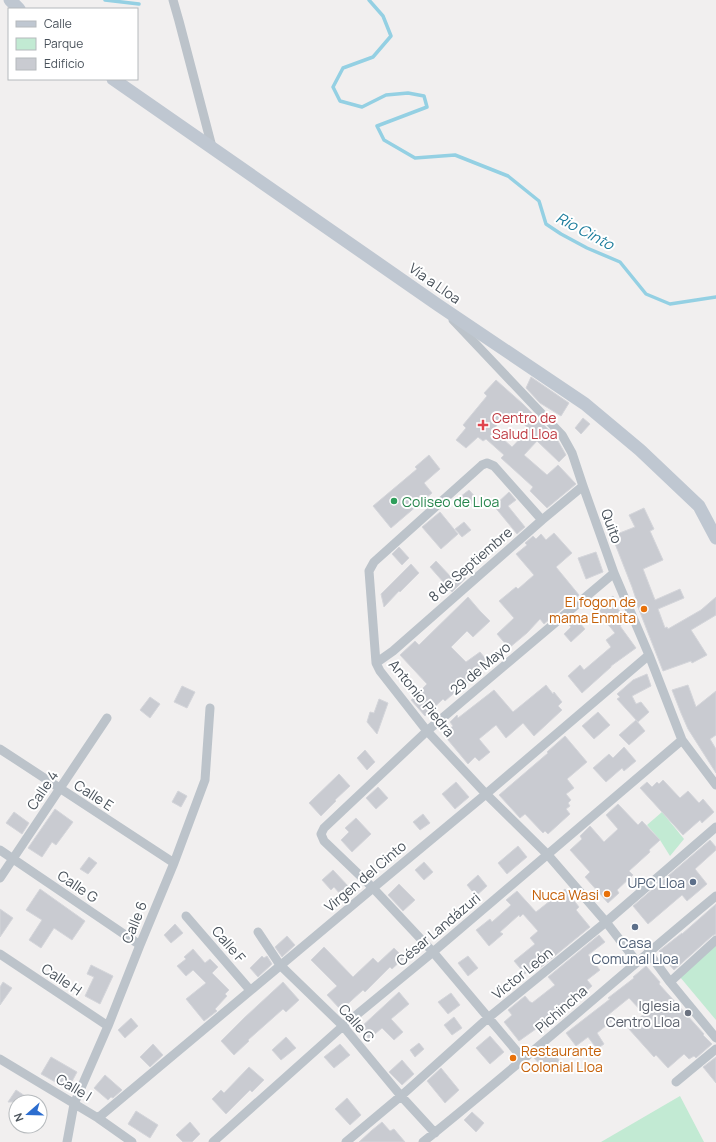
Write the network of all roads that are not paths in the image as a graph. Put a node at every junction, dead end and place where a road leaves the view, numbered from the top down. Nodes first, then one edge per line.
1 (10, 0) edge
2 (173, 0) edge
3 (18, 8) edge
4 (114, 80) edge
5 (212, 148) junction
6 (438, 305) junction
7 (583, 486) junction
8 (542, 520) junction
9 (716, 538) edge
10 (614, 573) junction
11 (649, 654) junction
12 (376, 663) junction
13 (210, 708) dead end
14 (107, 718) dead end
15 (427, 731) junction
16 (682, 740) junction
17 (0, 749) edge
18 (715, 779) edge
19 (60, 789) junction
20 (486, 794) junction
21 (716, 827) edge
22 (0, 850) edge
23 (548, 855) junction
24 (13, 858) junction
25 (174, 863) junction
26 (0, 878) edge
27 (373, 888) junction
28 (716, 896) edge
29 (186, 916) dead end
30 (606, 922) junction
31 (258, 932) dead end
32 (716, 940) edge
33 (140, 945) junction
34 (432, 952) junction
35 (648, 952) junction
36 (0, 954) edge
37 (637, 962) junction
38 (280, 965) junction
39 (670, 982) junction
40 (250, 990) junction
41 (488, 1018) junction
42 (108, 1026) junction
43 (343, 1026) junction
44 (716, 1038) edge
45 (716, 1049) edge
46 (0, 1059) edge
47 (524, 1060) junction
48 (676, 1082) dead end
49 (401, 1096) junction
50 (74, 1104) junction
51 (98, 1118) junction
52 (434, 1133) junction
53 (67, 1142) edge
54 (132, 1142) edge
55 (213, 1142) edge
56 (346, 1142) edge
57 (423, 1142) edge

1 - 3 street
2 - 5 street
4 - 5 street, Vía a Lloa
5 - 6 street, Vía a Lloa
6 - 7 street, Quito
6 - 9 street, Vía a Lloa
7 - 8 street, 8 de Septiembre
7 - 10 street, Quito
8 - 12 street, 8 de Septiembre
8 - 12 street, Antonio Piedra
10 - 11 street, Quito
10 - 15 street, 29 de Mayo
11 - 16 street, Quito
11 - 20 street, Virgen del Cinto
12 - 15 street, Antonio Piedra
13 - 25 street, Calle 6
14 - 19 street, Calle 4
15 - 20 street, Antonio Piedra
15 - 27 street, 29 de Mayo
16 - 18 street, Quito
16 - 23 street, César Landázuri
17 - 19 street, Calle E
19 - 24 street, Calle 4
19 - 25 street, Calle E
20 - 23 street, Antonio Piedra
20 - 27 street, Virgen del Cinto
21 - 30 street, Víctor León
22 - 24 street, Calle G
23 - 30 street, Antonio Piedra
23 - 34 street, César Landázuri
24 - 26 street, Calle 4
24 - 33 street, Calle G
25 - 33 street, Calle 6
27 - 34 street
27 - 38 street, Virgen del Cinto
28 - 35 street, Pichincha
29 - 40 street, Calle F
30 - 37 street, Antonio Piedra
30 - 41 street, Víctor León
31 - 38 street, Calle C
32 - 39 street
33 - 42 street, Calle 6
34 - 41 street
34 - 43 street, César Landázuri
35 - 37 street, Pichincha
35 - 39 street
36 - 42 street, Calle H
37 - 47 street, Pichincha
38 - 40 street, Virgen del Cinto
38 - 43 street, Calle C
39 - 44 street
40 - 51 street, Virgen del Cinto
41 - 47 street
41 - 49 street, Víctor León
42 - 50 street, Calle 6
43 - 49 street, Calle C
43 - 55 street, César Landázuri
45 - 48 street
46 - 50 street, Calle I
47 - 52 street, Pichincha
49 - 52 street, Calle C
49 - 56 street, Víctor León
50 - 51 street, Calle I
50 - 53 street, Calle 6
51 - 54 street, Calle I
52 - 57 street, Pichincha

